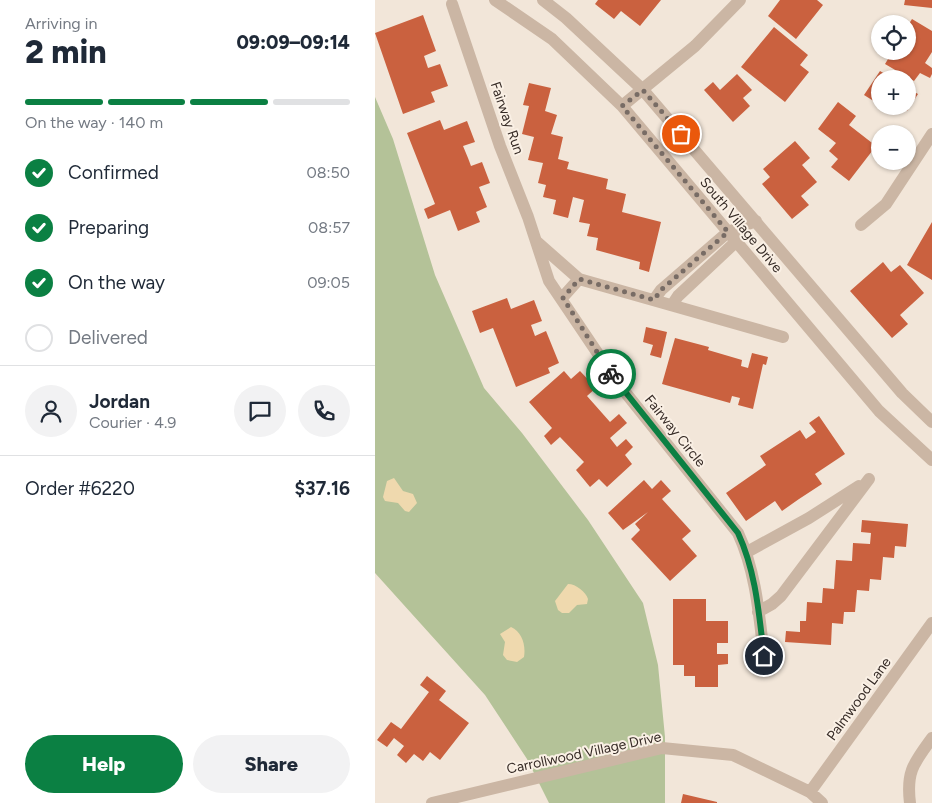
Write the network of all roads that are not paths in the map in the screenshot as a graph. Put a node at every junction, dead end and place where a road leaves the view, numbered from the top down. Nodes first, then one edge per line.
1 (495, 0) edge
2 (543, 0) edge
3 (740, 0) edge
4 (452, 4) dead end
5 (643, 90) junction
6 (622, 106) junction
7 (932, 134) edge
8 (756, 222) junction
9 (861, 225) dead end
10 (728, 232) junction
11 (537, 242) junction
12 (736, 242) junction
13 (579, 279) junction
14 (563, 298) junction
15 (654, 300) junction
16 (671, 305) junction
17 (783, 337) dead end
18 (932, 422) edge
19 (932, 460) edge
20 (747, 552) junction
21 (758, 612) junction
22 (932, 624) edge
23 (764, 656) dead end
24 (932, 738) edge
25 (810, 792) junction
26 (432, 803) edge
27 (822, 803) edge
28 (910, 803) edge

1 - 6 street, South Village Drive
2 - 5 street, South Village Drive
3 - 5 street
4 - 11 street, Fairway Run
5 - 6 street
5 - 8 street, South Village Drive
6 - 10 street, South Village Drive
7 - 9 street
8 - 10 street
8 - 12 street
8 - 18 street, South Village Drive
10 - 12 street, South Village Drive
10 - 15 street
11 - 13 street, Fairway Run
11 - 14 street, Fairway Run
12 - 16 street
12 - 19 street, South Village Drive
13 - 14 street
13 - 15 street, Fairway Run
14 - 20 street, Fairway Circle
15 - 16 street, Fairway Run
16 - 17 street, Fairway Run
20 - 21 street, Fairway Circle
20 - 21 street
21 - 23 street, Fairway Circle
22 - 25 street, Palmwood Lane
24 - 28 street
25 - 26 street, Carrollwood Village Drive
25 - 27 street, Carrollwood Village Drive

